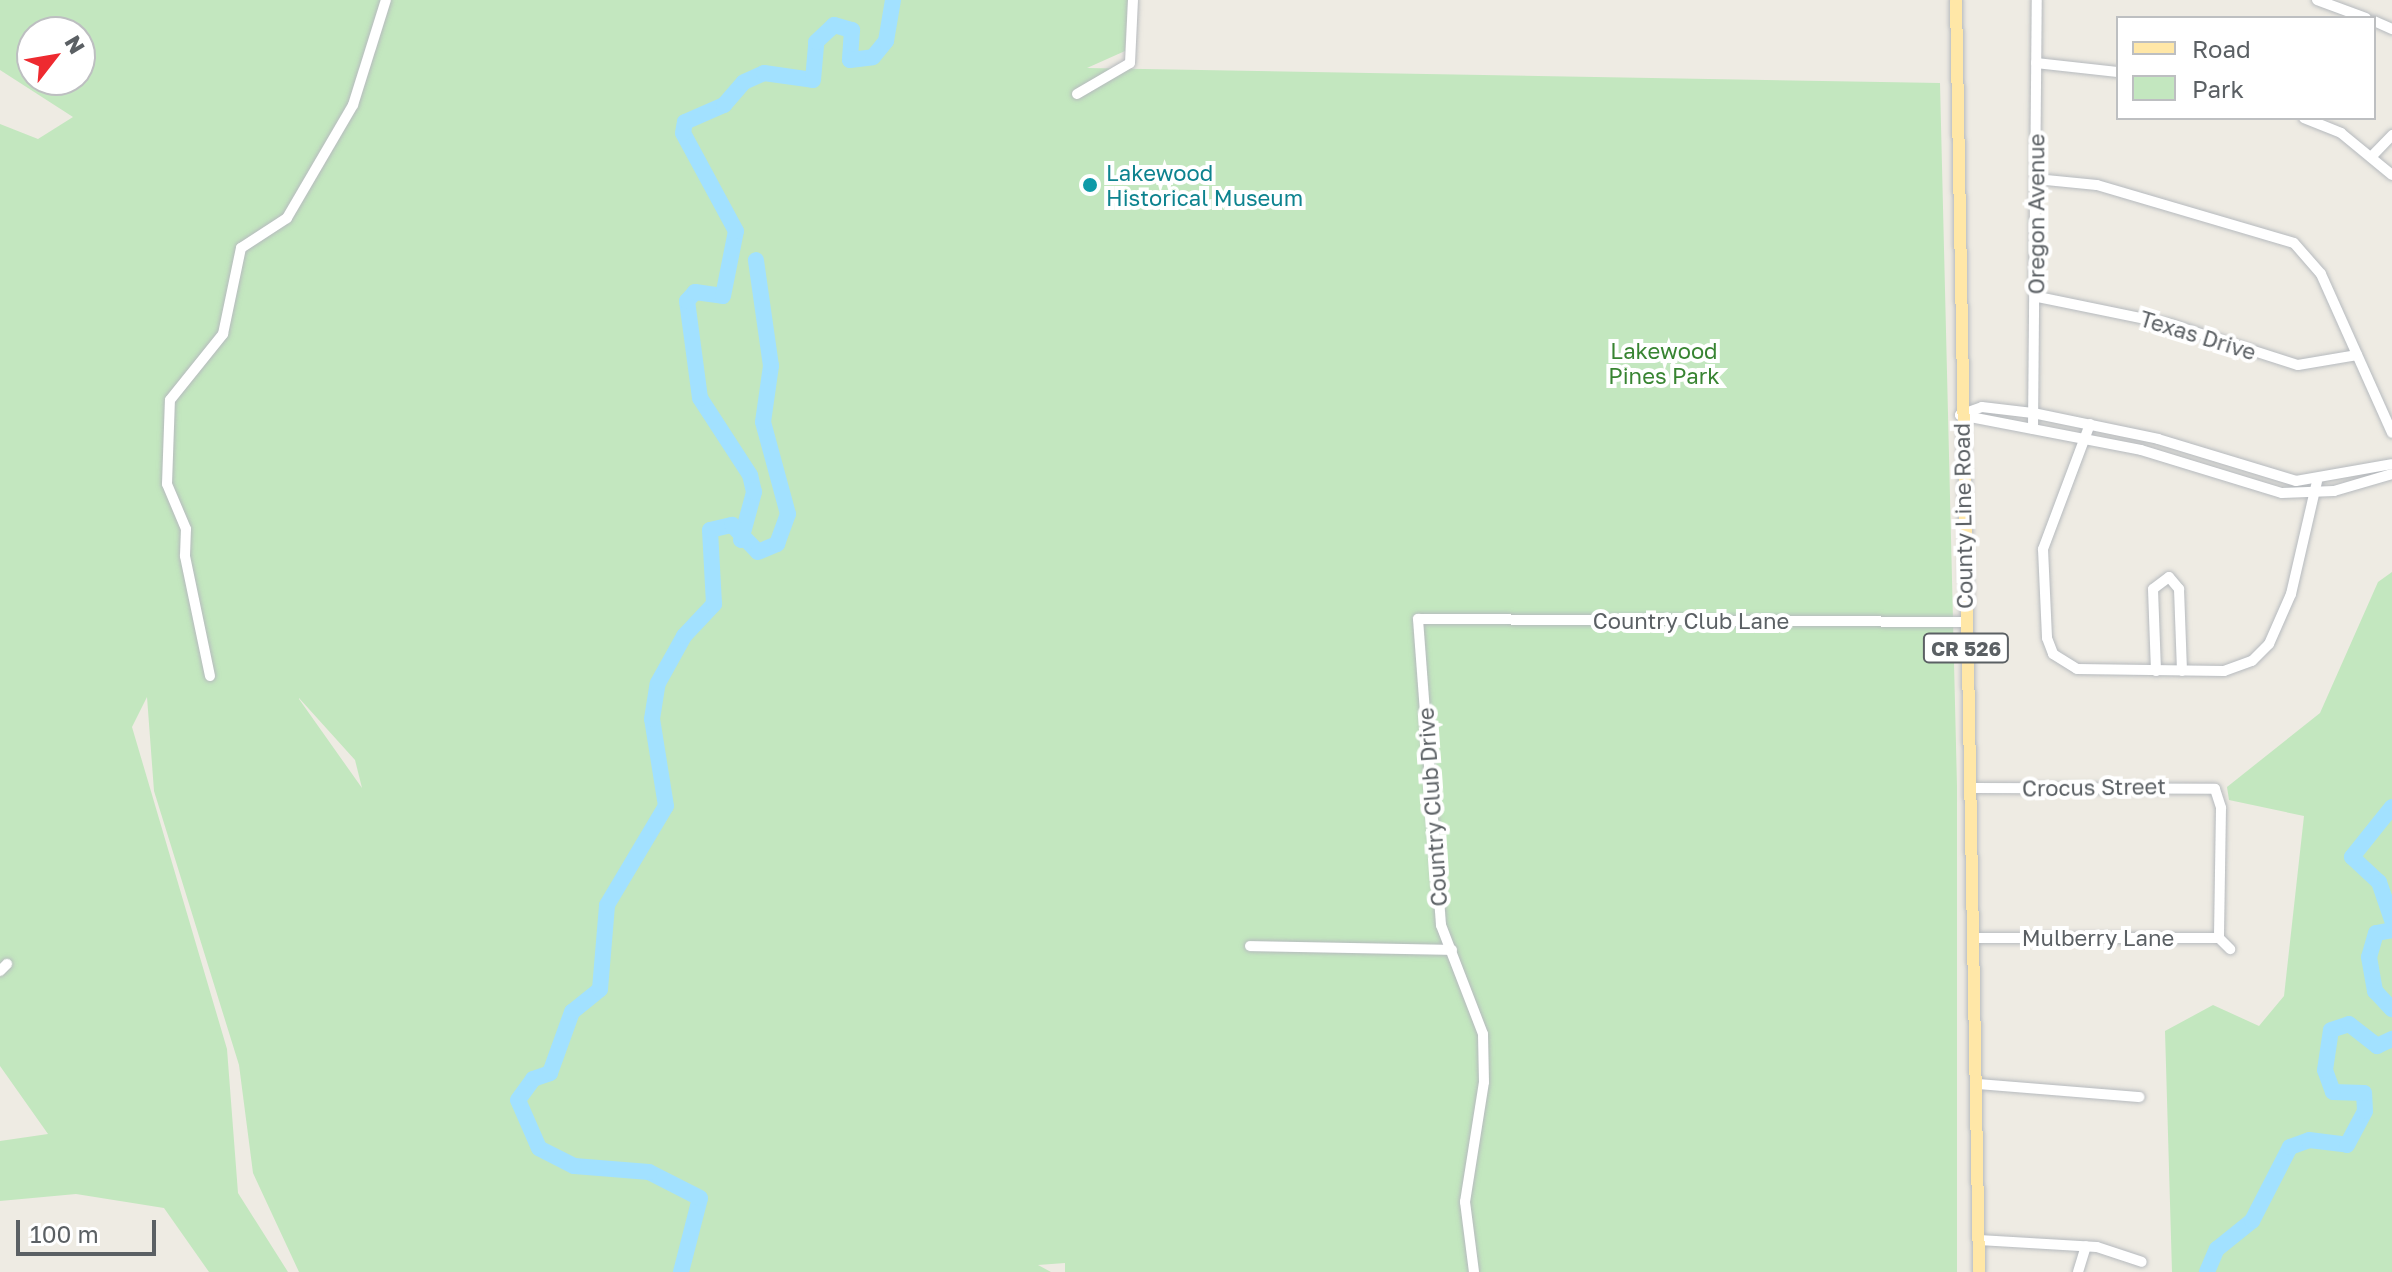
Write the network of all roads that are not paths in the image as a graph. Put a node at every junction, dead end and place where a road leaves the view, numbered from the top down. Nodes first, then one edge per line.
1 (386, 0) edge
2 (1133, 0) edge
3 (1956, 0) edge
4 (2037, 0) edge
5 (2317, 0) edge
6 (2361, 16) edge
7 (2036, 63) junction
8 (2116, 72) edge
9 (1077, 94) dead end
10 (2308, 120) edge
11 (2392, 135) edge
12 (2373, 155) junction
13 (2392, 175) edge
14 (2036, 179) junction
15 (2038, 297) junction
16 (2357, 355) junction
17 (2033, 413) junction
18 (1960, 415) junction
19 (2090, 424) junction
20 (2033, 429) junction
21 (2392, 433) edge
22 (2085, 438) junction
23 (2392, 464) edge
24 (2392, 474) edge
25 (2317, 481) junction
26 (2315, 493) junction
27 (1418, 619) joint
28 (1965, 622) junction
29 (2156, 671) junction
30 (2182, 671) junction
31 (210, 676) dead end
32 (1973, 788) junction
33 (1976, 938) junction
34 (2219, 938) junction
35 (1250, 946) dead end
36 (2230, 949) dead end
37 (1452, 950) junction
38 (1977, 1084) junction
39 (2139, 1097) dead end
40 (1979, 1240) junction
41 (2086, 1246) junction
42 (2142, 1262) dead end
43 (1474, 1272) edge
44 (1979, 1272) edge
45 (2078, 1272) edge

1 - 31 street
2 - 9 street
3 - 18 main road, County Line Road / CR 526
4 - 7 street, Oregon Avenue
5 - 6 street
7 - 8 street
7 - 14 street, Oregon Avenue
10 - 12 street
11 - 12 street
12 - 13 street
14 - 15 street, Oregon Avenue
14 - 16 street
15 - 16 street, Texas Drive
15 - 17 street, Oregon Avenue
16 - 21 street
17 - 18 street
17 - 19 street
17 - 20 street, Oregon Avenue
18 - 20 street
18 - 28 main road, County Line Road / CR 526
19 - 22 street
19 - 25 street
20 - 22 street
22 - 26 street
22 - 29 street
23 - 25 street
24 - 26 street
25 - 26 street
26 - 30 street
27 - 28 street, Country Club Lane
27 - 37 street, Country Club Drive
28 - 32 main road, County Line Road / CR 526
29 - 30 street
29 - 30 street
32 - 33 main road, County Line Road / CR 526
32 - 34 street, Crocus Street
33 - 34 street, Mulberry Lane
33 - 38 main road, County Line Road / CR 526
34 - 36 street
35 - 37 street
37 - 43 street, Country Club Drive
38 - 39 street
38 - 40 main road, County Line Road / CR 526
40 - 41 street
40 - 44 main road, County Line Road / CR 526
41 - 42 street
41 - 45 street

